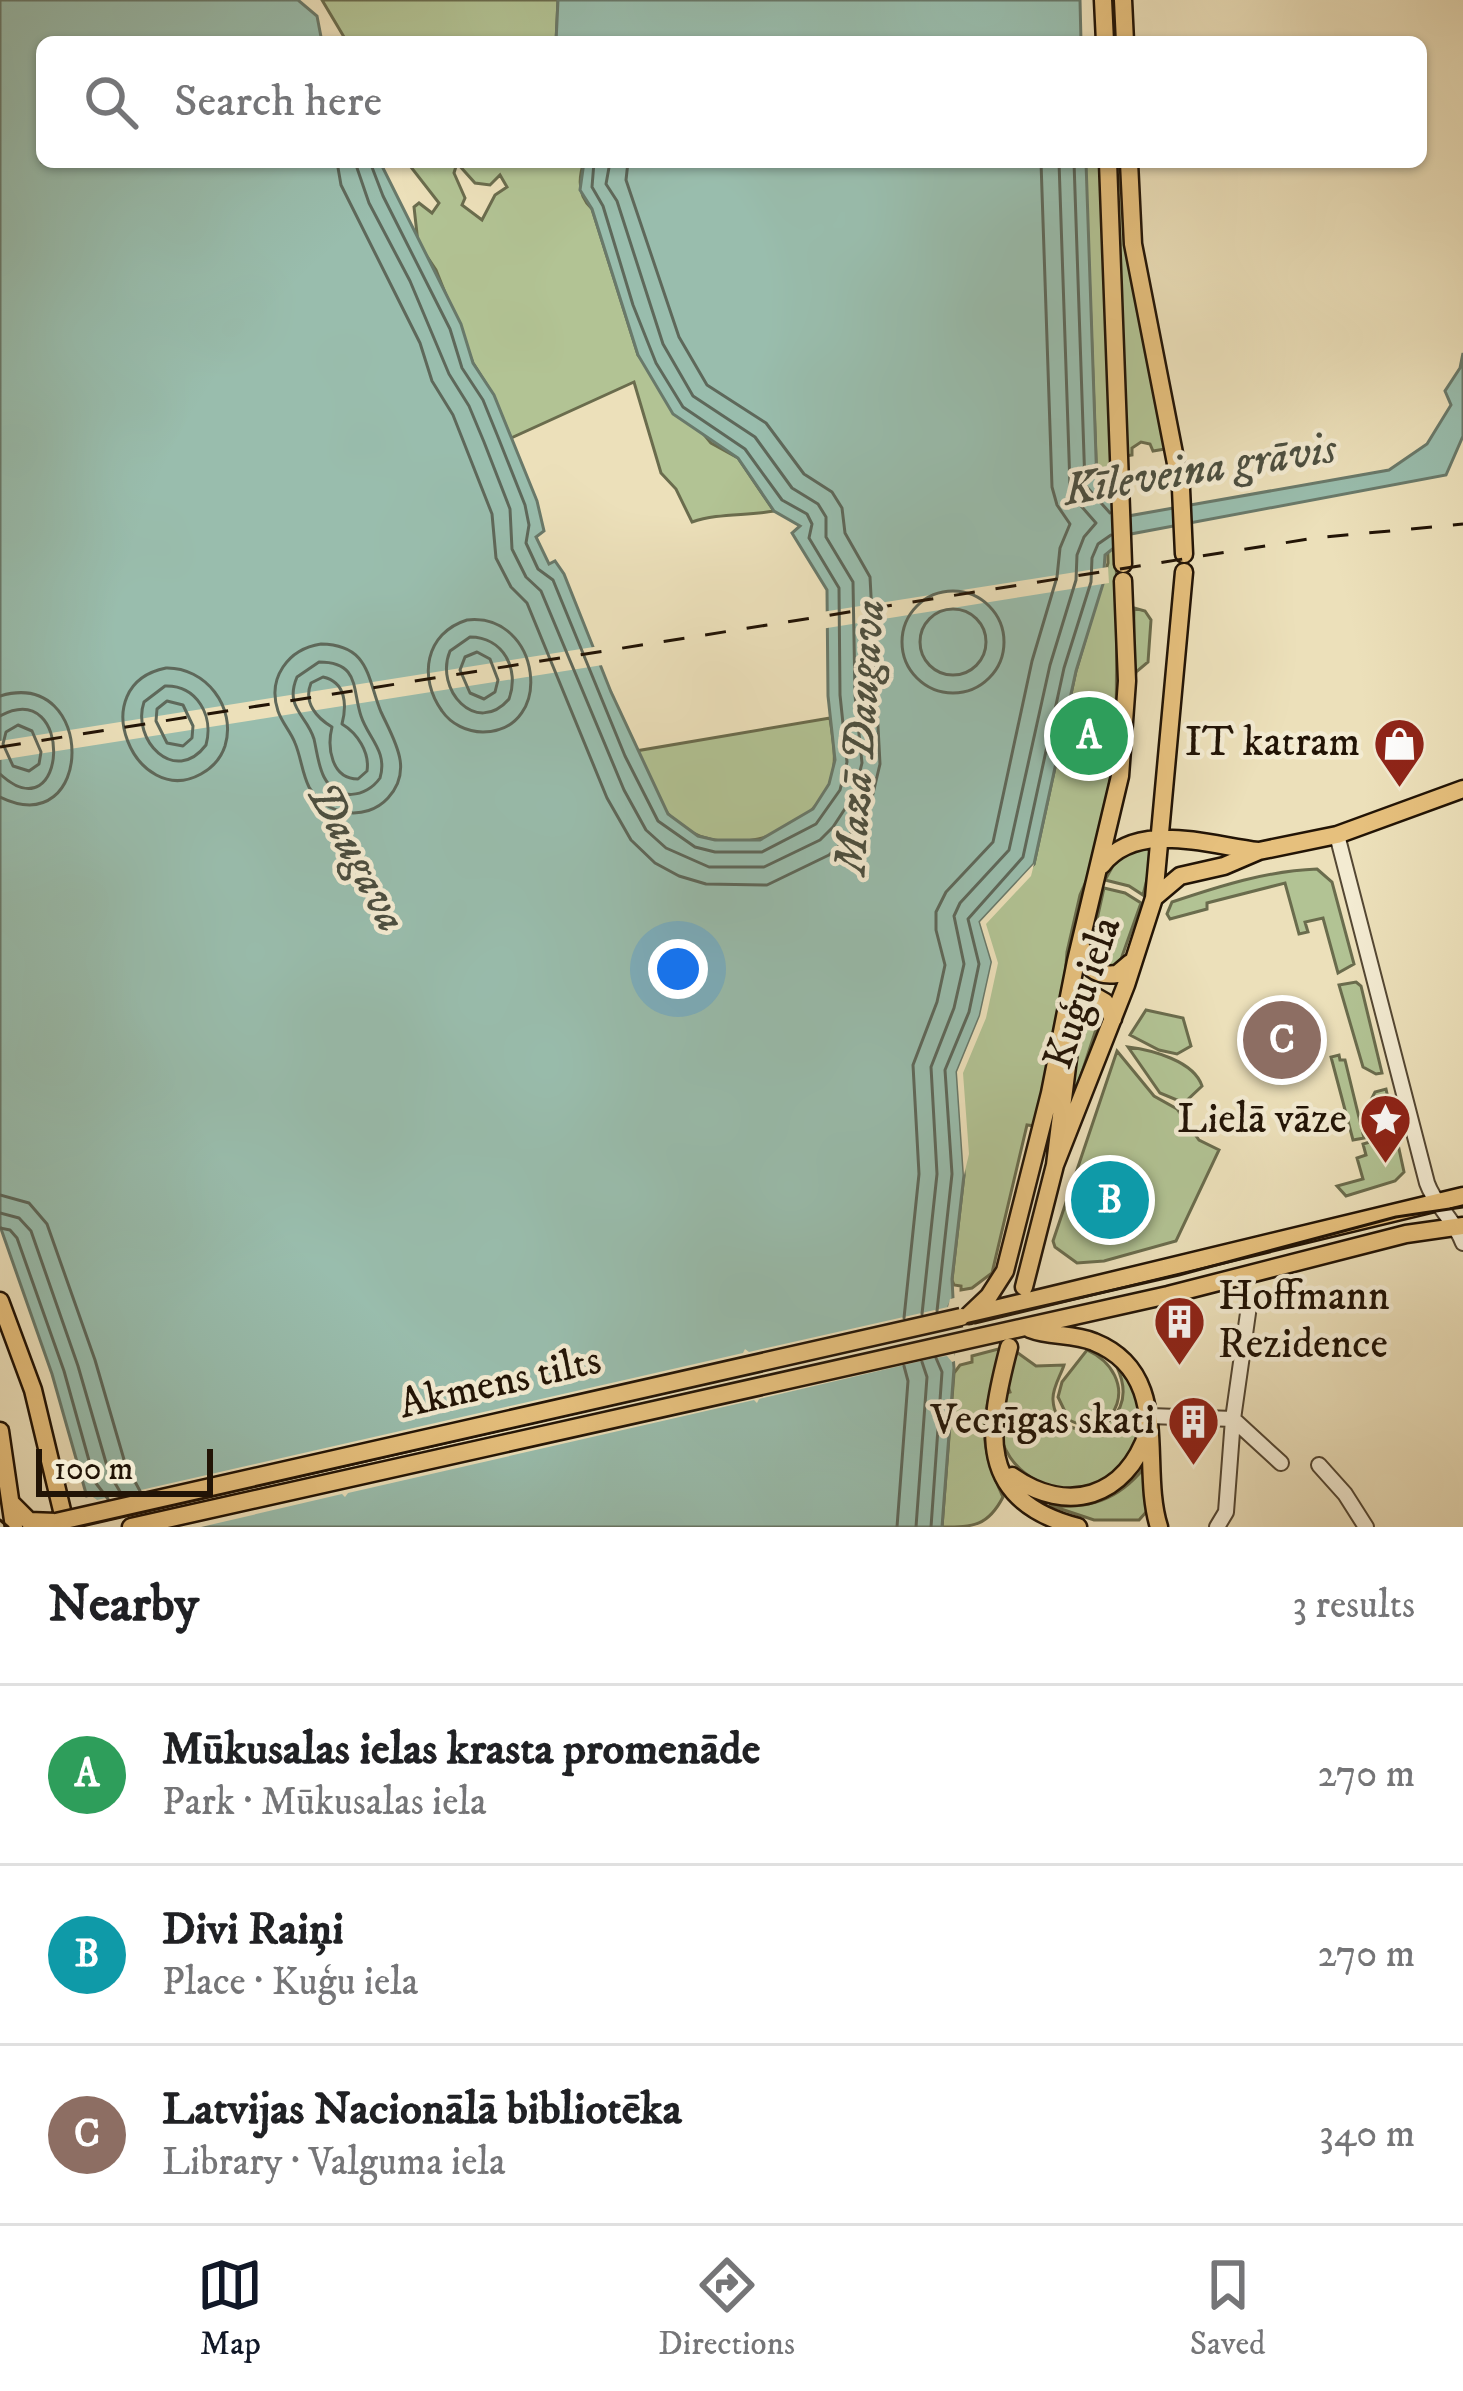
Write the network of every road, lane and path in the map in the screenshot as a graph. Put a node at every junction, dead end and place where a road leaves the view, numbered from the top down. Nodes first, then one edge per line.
1 (1103, 0) edge
2 (1124, 0) edge
3 (1105, 36) edge
4 (1125, 36) edge
5 (1108, 168) edge
6 (1129, 168) edge
7 (1463, 789) edge
8 (1337, 835) junction
9 (1161, 840) junction
10 (1259, 851) junction
11 (1100, 868) junction
12 (1154, 898) junction
13 (1081, 940) junction
14 (1132, 960) junction
15 (1068, 1013) junction
16 (1113, 1019) junction
17 (1055, 1165) junction
18 (1463, 1196) edge
19 (1432, 1200) junction
20 (1461, 1232) edge
21 (1024, 1288) dead end
22 (0, 1300) edge
23 (1249, 1306) dead end
24 (965, 1316) junction
25 (1024, 1326) junction
26 (1009, 1347) dead end
27 (1233, 1419) junction
28 (1150, 1421) junction
29 (0, 1431) edge
30 (1279, 1459) dead end
31 (1319, 1466) dead end
32 (1000, 1468) junction
33 (10, 1502) junction
34 (61, 1525) edge
35 (14, 1527) edge
36 (131, 1527) edge
37 (1078, 1527) edge
38 (1159, 1527) edge
39 (1213, 1527) edge
40 (1366, 1527) edge

1 - 3 main road
2 - 4 main road
5 - 11 main road, Kuģu iela
6 - 9 main road, Kuģu iela
7 - 8 main road
8 - 10 main road
8 - 19 street
9 - 10 main road
9 - 11 main road
9 - 12 main road, Kuģu iela
10 - 12 main road
11 - 13 main road, Kuģu iela
12 - 14 main road, Kuģu iela
13 - 14 main road
13 - 15 main road, Kuģu iela
14 - 16 main road, Kuģu iela
15 - 16 main road
15 - 17 main road, Kuģu iela
15 - 24 main road, Kuģu iela
16 - 17 main road, Kuģu iela
17 - 21 main road, Kuģu iela
18 - 19 main road, Akmens tilts
19 - 20 street
19 - 24 main road, Akmens tilts
20 - 25 main road, Akmens tilts
22 - 34 main road
23 - 27 street
24 - 34 main road, Akmens tilts, bridge
25 - 28 main road
25 - 36 main road, Akmens tilts
26 - 32 main road
27 - 28 street
27 - 30 street
27 - 39 street
28 - 32 main road
28 - 38 main road
29 - 33 main road
31 - 40 street
32 - 37 main road
33 - 34 main road
33 - 35 main road

